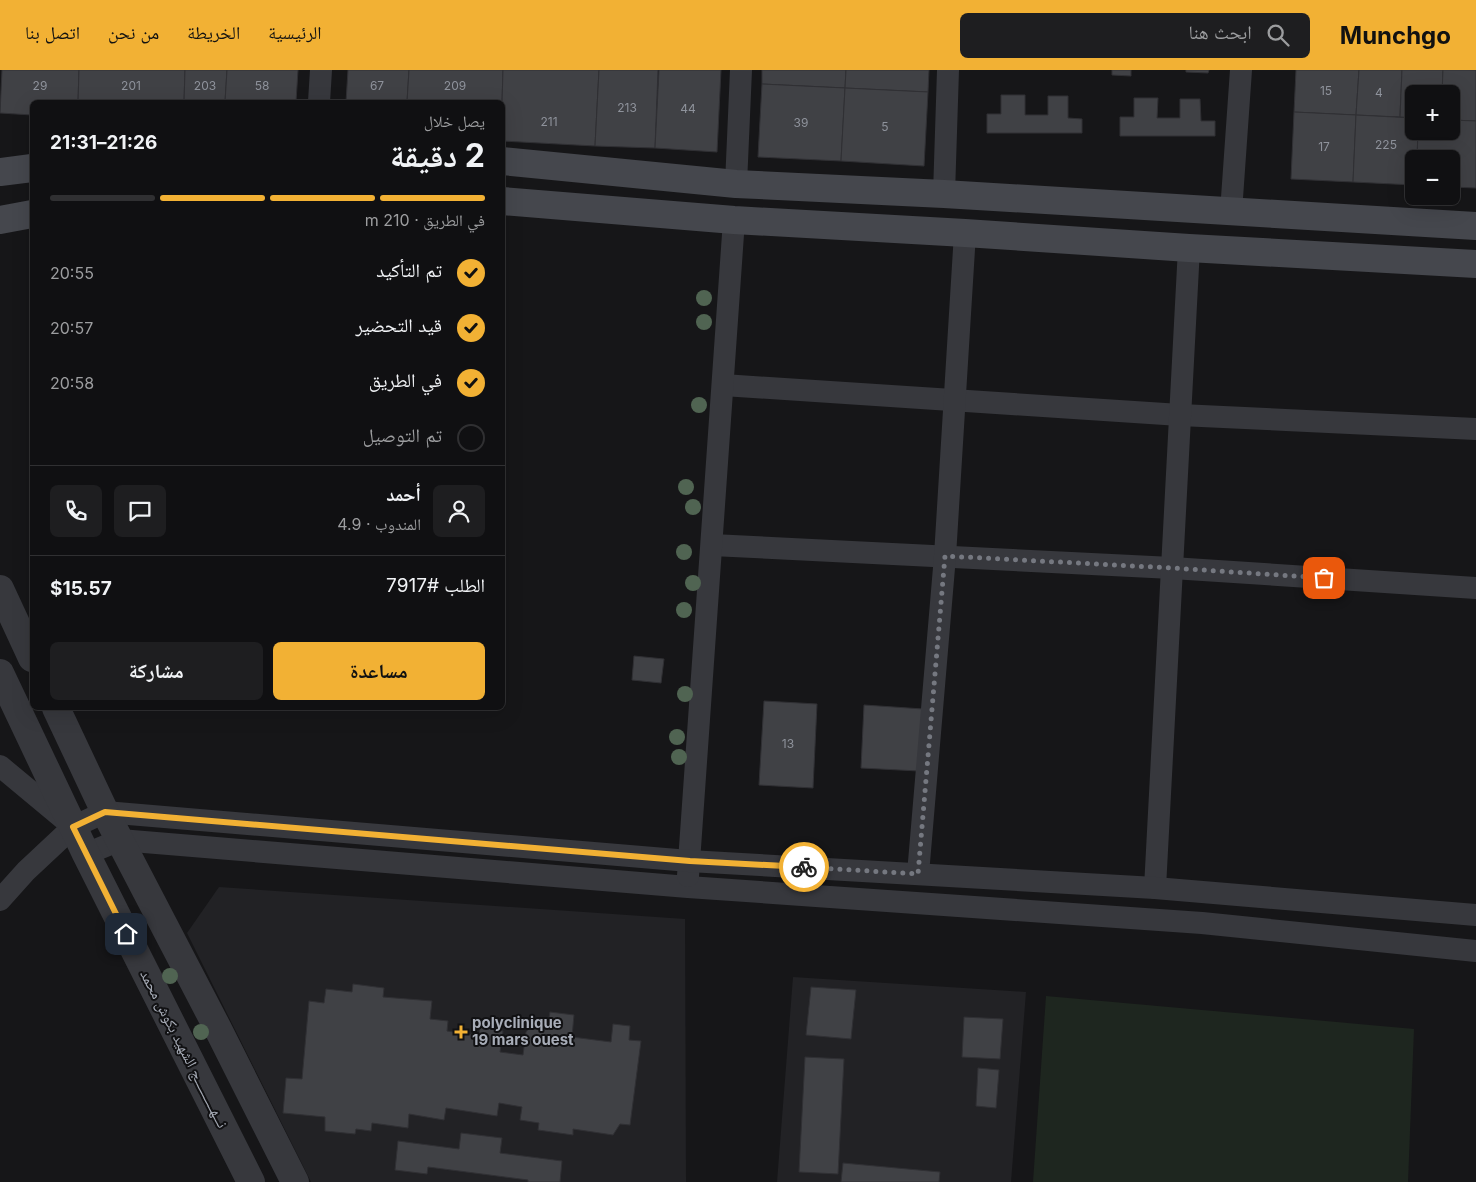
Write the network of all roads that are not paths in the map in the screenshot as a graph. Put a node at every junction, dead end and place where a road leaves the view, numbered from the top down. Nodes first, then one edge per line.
1 (321, 70) edge
2 (741, 70) edge
3 (948, 70) edge
4 (1241, 70) edge
5 (319, 100) edge
6 (505, 161) edge
7 (30, 168) edge
8 (0, 172) edge
9 (736, 184) junction
10 (944, 194) junction
11 (505, 201) edge
12 (1231, 212) junction
13 (30, 214) edge
14 (0, 220) edge
15 (734, 220) junction
16 (1476, 226) edge
17 (965, 232) junction
18 (1189, 248) junction
19 (1476, 264) edge
20 (723, 385) junction
21 (955, 401) junction
22 (1180, 416) junction
23 (1476, 429) edge
24 (712, 545) junction
25 (945, 556) junction
26 (1172, 568) junction
27 (1476, 588) edge
28 (0, 589) edge
29 (30, 654) edge
30 (0, 673) edge
31 (57, 710) edge
32 (0, 766) edge
33 (105, 812) junction
34 (73, 827) junction
35 (120, 840) junction
36 (86, 854) junction
37 (690, 861) junction
38 (918, 874) junction
39 (688, 887) junction
40 (1155, 888) junction
41 (0, 900) edge
42 (1476, 915) edge
43 (1476, 951) edge
44 (251, 1182) edge
45 (295, 1182) edge

1 - 5 street
2 - 9 street
3 - 10 street
4 - 12 street
6 - 9 main road
7 - 8 main road
9 - 10 main road
10 - 12 main road
11 - 15 main road
12 - 16 main road
13 - 14 main road
15 - 17 main road
15 - 20 street
17 - 18 main road
17 - 21 street
18 - 19 main road
18 - 22 street
20 - 21 street
20 - 24 street
21 - 22 street
21 - 25 street
22 - 23 street
22 - 26 street
24 - 25 street
24 - 37 street
25 - 26 street
25 - 38 street
26 - 27 street
26 - 40 street
28 - 29 street
30 - 34 street, نـــهـــــــــــج الشهيد بكوش محمد
31 - 33 street
32 - 34 street
33 - 34 street
33 - 35 street
33 - 37 street
34 - 36 street, نـــهـــــــــــج الشهيد بكوش محمد
34 - 41 street
35 - 36 street
35 - 39 street
35 - 45 street
36 - 44 street, نـــهـــــــــــج الشهيد بكوش محمد
37 - 38 street
37 - 39 street
38 - 40 street
39 - 43 street
40 - 42 street

